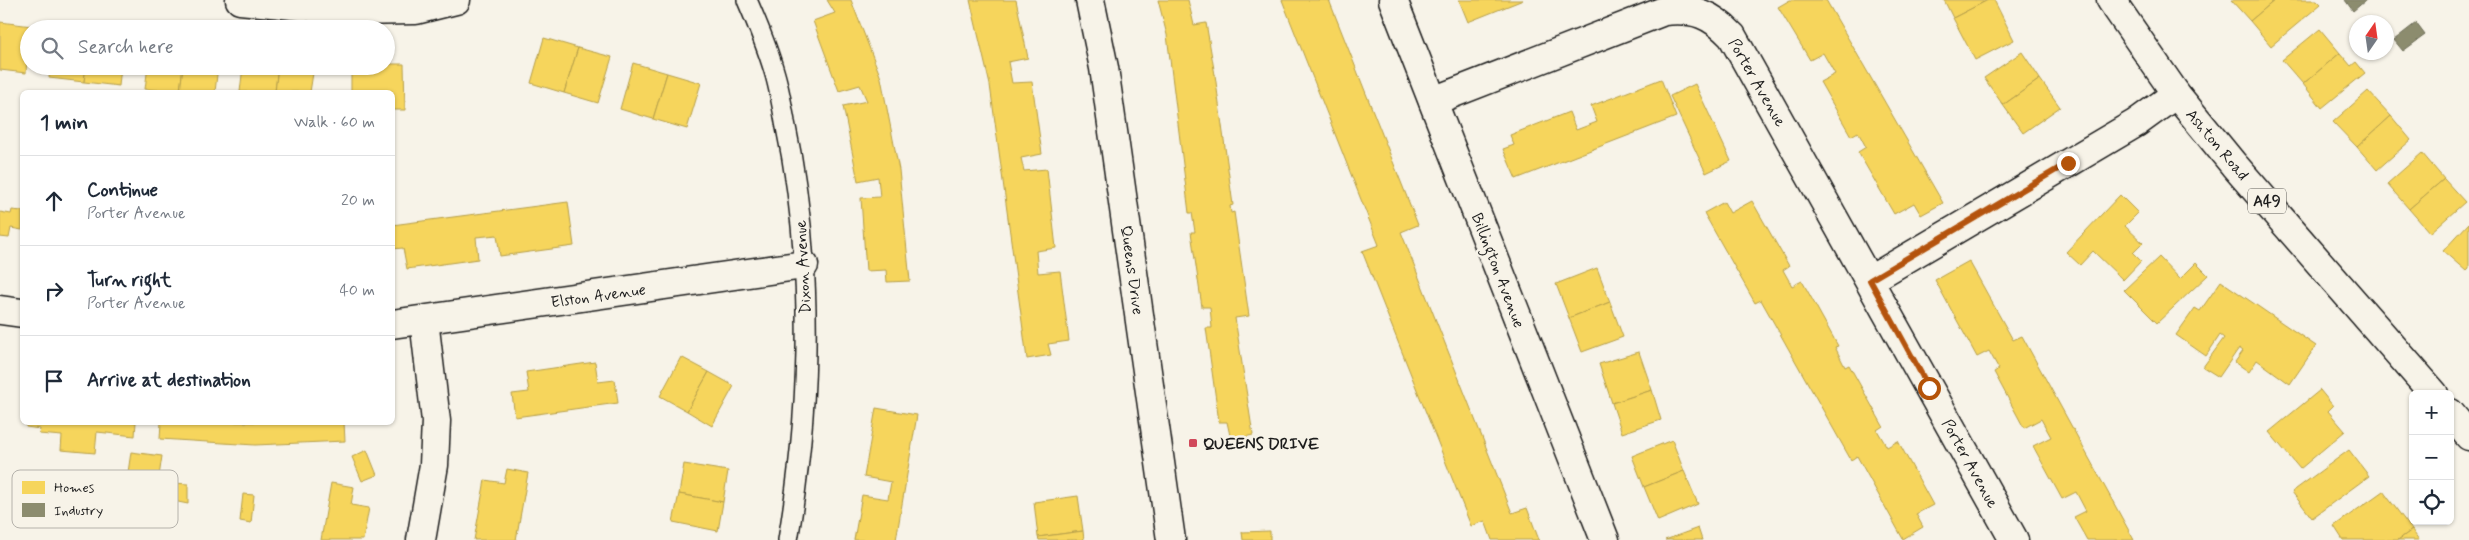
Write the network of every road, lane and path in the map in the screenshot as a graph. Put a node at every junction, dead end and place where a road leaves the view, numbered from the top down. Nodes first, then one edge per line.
1 (240, 0) edge
2 (456, 0) edge
3 (747, 0) edge
4 (1090, 0) edge
5 (1393, 0) edge
6 (2111, 0) edge
7 (2176, 94) junction
8 (1433, 100) junction
9 (804, 265) junction
10 (1870, 280) junction
11 (0, 310) edge
12 (20, 313) edge
13 (424, 320) junction
14 (395, 324) edge
15 (2431, 390) edge
16 (2454, 418) edge
17 (2469, 436) edge
18 (421, 540) edge
19 (788, 540) edge
20 (1172, 540) edge
21 (1605, 540) edge
22 (2014, 540) edge

1 - 2 street
3 - 9 lane, Dixon Avenue
4 - 20 street, Queens Drive
5 - 8 street, Billington Avenue
6 - 7 street, Ashton Road / A49
7 - 10 street
7 - 15 street, Ashton Road / A49
8 - 10 street, Porter Avenue
8 - 21 street, Billington Avenue
9 - 13 street, Elston Avenue
9 - 19 lane, Dixon Avenue
10 - 22 street, Porter Avenue
11 - 12 street
13 - 14 street, Elston Avenue
13 - 18 street
16 - 17 street

